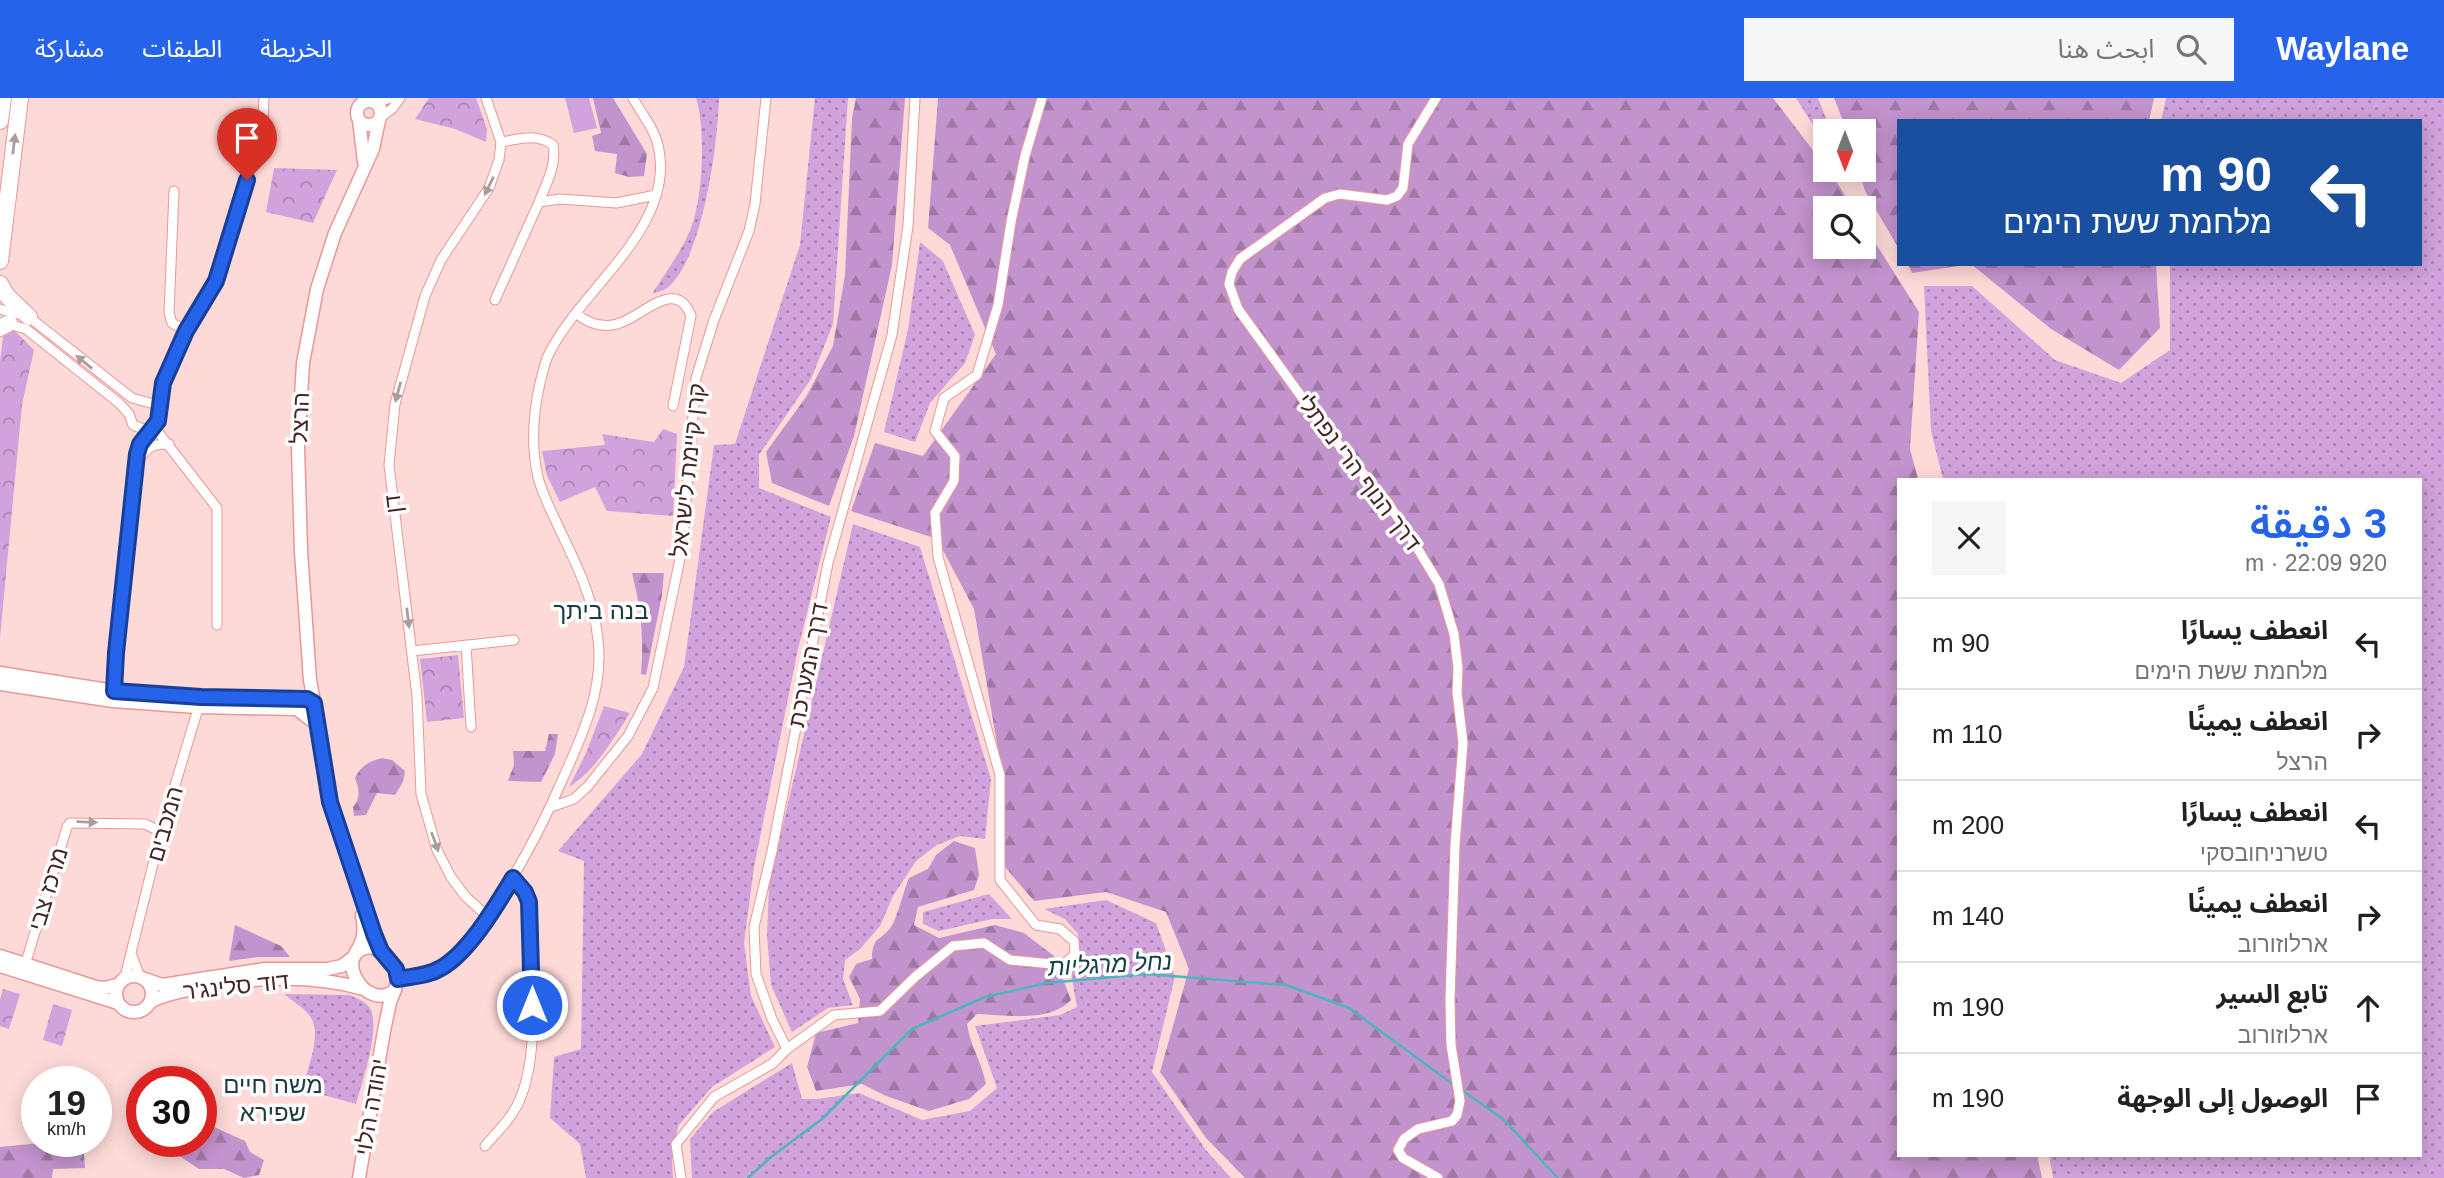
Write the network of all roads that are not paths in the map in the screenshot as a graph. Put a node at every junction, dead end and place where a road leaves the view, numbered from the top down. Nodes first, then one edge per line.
1 (3, 98) edge
2 (20, 98) edge
3 (264, 98) edge
4 (390, 98) edge
5 (400, 98) edge
6 (486, 98) edge
7 (633, 98) edge
8 (766, 98) edge
9 (915, 98) edge
10 (1042, 98) edge
11 (1436, 98) edge
12 (373, 101) edge
13 (358, 109) edge
14 (380, 118) junction
15 (0, 121) edge
16 (501, 142) junction
17 (364, 166) junction
18 (174, 191) dead end
19 (656, 195) junction
20 (538, 202) junction
21 (0, 261) edge
22 (0, 284) edge
23 (495, 300) dead end
24 (0, 309) edge
25 (576, 313) junction
26 (29, 317) junction
27 (3, 325) edge
28 (186, 331) junction
29 (163, 383) junction
30 (143, 401) junction
31 (673, 405) dead end
32 (129, 414) junction
33 (155, 422) junction
34 (133, 425) junction
35 (169, 444) junction
36 (137, 454) junction
37 (135, 466) junction
38 (217, 625) dead end
39 (514, 640) dead end
40 (466, 645) junction
41 (412, 651) junction
42 (0, 673) edge
43 (0, 684) edge
44 (114, 696) junction
45 (310, 701) junction
46 (200, 702) junction
47 (311, 720) junction
48 (471, 727) dead end
49 (325, 778) junction
50 (551, 807) junction
51 (161, 832) junction
52 (513, 878) junction
53 (355, 880) junction
54 (487, 916) junction
55 (381, 951) junction
56 (131, 952) junction
57 (0, 956) edge
58 (354, 956) junction
59 (25, 965) junction
60 (0, 967) edge
61 (143, 978) junction
62 (120, 982) junction
63 (397, 984) junction
64 (367, 991) junction
65 (150, 1002) junction
66 (118, 1003) junction
67 (383, 1035) junction
68 (787, 1049) junction
69 (485, 1146) dead end
70 (359, 1178) edge
71 (681, 1178) edge
72 (1438, 1178) edge

1 - 15 highway
21 -> 2 highway
3 - 28 street
4 - 12 street
5 - 14 street
6 - 16 street
7 - 19 street
8 - 50 street, קרן קיימת לישראל
9 - 68 street, דרך המערכת
10 - 68 street
11 - 72 street, דרך הנוף הרי נפתלי
12 - 13 street
12 - 14 street
13 - 14 street
13 - 17 street, הרצל
14 - 17 street, הרצל
16 - 20 street
16 -> 41 street, דן
17 - 45 street, הרצל
18 - 28 street
19 - 20 street
19 - 25 street
20 - 23 street
22 - 26 highway
24 - 26 street
25 - 31 street
25 - 50 street
30 -> 26 street
27 - 32 street
28 - 29 street
29 - 30 street
29 - 33 street
30 - 32 street
30 - 33 street
32 - 34 street
33 - 34 street
33 - 35 street
33 - 36 street
34 - 36 street
35 - 37 street
35 - 38 street
36 - 37 street
37 - 44 street
39 - 40 street
40 - 41 street
40 - 48 street
41 -> 54 street, דן
42 - 44 street
43 - 44 street
44 - 46 street
45 - 46 street
45 - 47 street, הרצל
45 - 49 street, הרצל
46 - 47 street
46 - 51 street, המכבים
47 - 49 street, הרצל
49 - 53 street, הרצל
50 - 52 street
51 - 56 street, המכבים
59 -> 51 street, מרכז צבי
52 - 54 street
52 - 69 street
53 - 55 street, הרצל
53 - 58 street, הרצל
54 - 63 street
55 - 58 street
55 - 63 street
56 - 61 street
56 - 62 street, המכבים
57 - 59 street
58 - 61 street, דוד סלינג'ר
58 - 64 street
59 - 62 street
60 - 66 street
61 - 62 street
61 - 65 street
62 - 66 street
63 - 64 street
63 - 67 street, יהודה הלוי
64 - 65 street, דוד סלינג'ר
64 - 67 street, יהודה הלוי
65 - 66 street
67 - 70 street, יהודה הלוי
68 - 71 street

